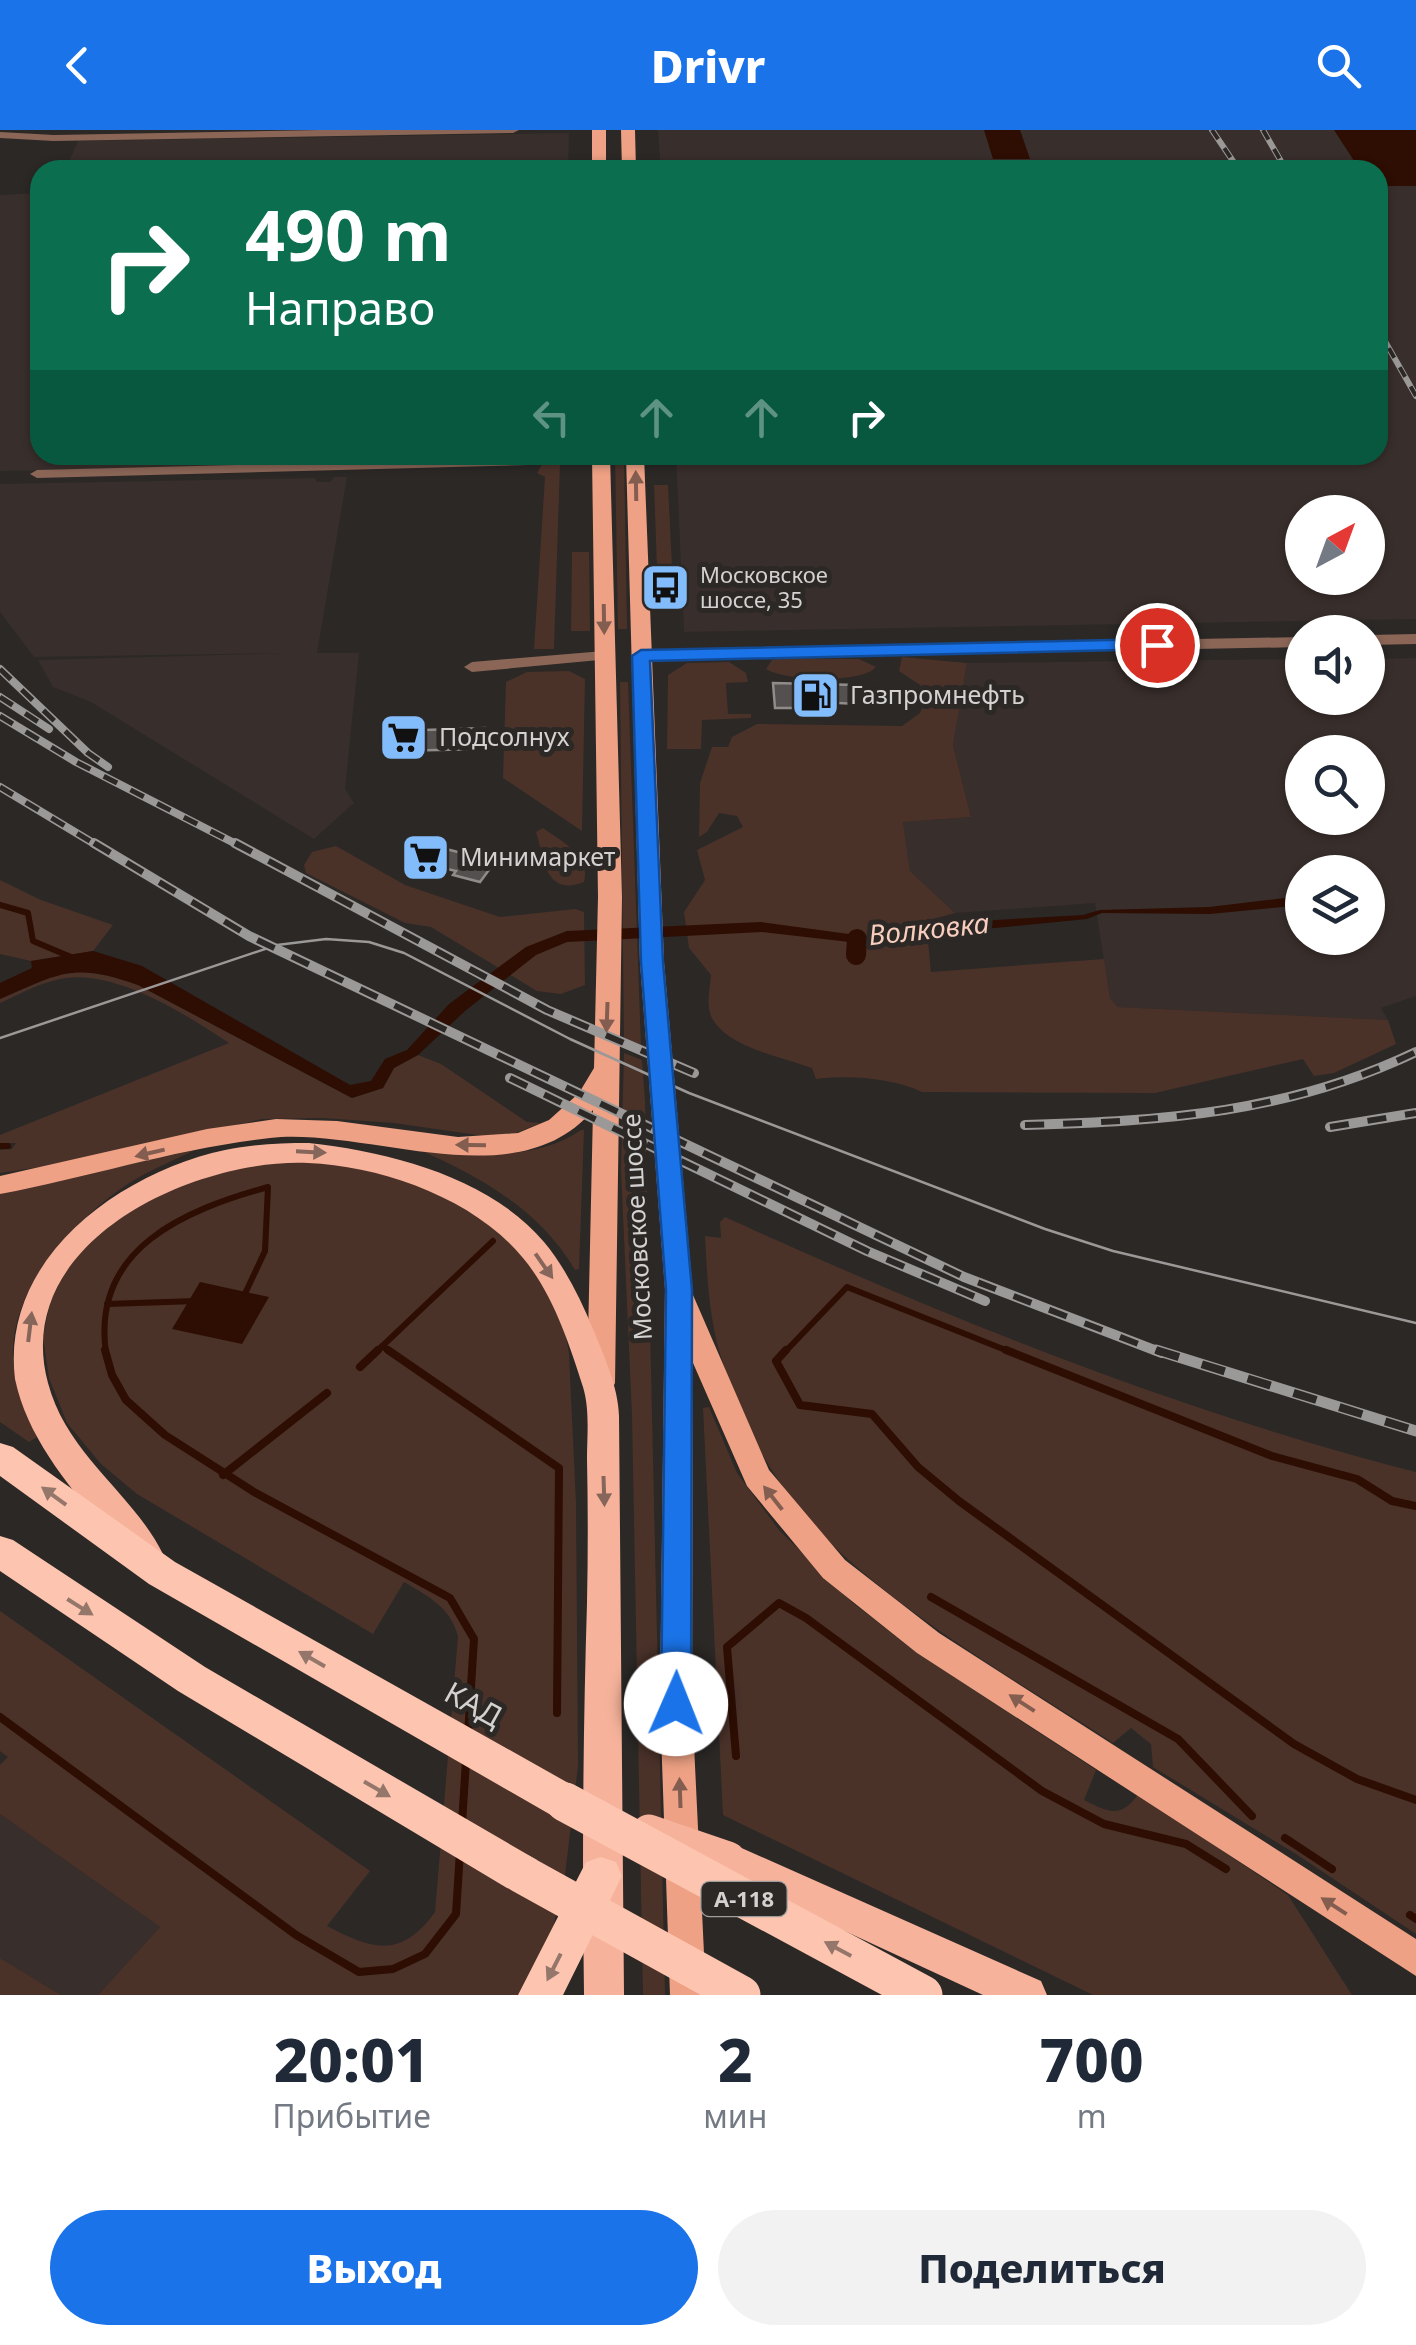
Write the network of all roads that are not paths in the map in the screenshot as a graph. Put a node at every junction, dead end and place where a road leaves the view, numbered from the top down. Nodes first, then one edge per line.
1 (21, 130) edge
2 (205, 130) edge
3 (513, 130) edge
4 (598, 130) edge
5 (628, 130) edge
6 (0, 135) edge
7 (599, 160) edge
8 (629, 160) edge
9 (355, 465) edge
10 (602, 465) edge
11 (635, 465) edge
12 (37, 474) dead end
13 (1416, 639) edge
14 (1385, 640) edge
15 (1285, 642) edge
16 (604, 656) junction
17 (641, 656) junction
18 (472, 668) dead end
19 (605, 1069) junction
20 (0, 1185) edge
21 (679, 1290) junction
22 (601, 1393) junction
23 (0, 1457) edge
24 (0, 1550) edge
25 (162, 1573) junction
26 (565, 1802) junction
27 (600, 1876) junction
28 (1416, 1960) edge
29 (540, 1995) edge
30 (604, 1995) edge
31 (688, 1995) edge
32 (741, 1995) edge
33 (924, 1995) edge
34 (1027, 1995) edge

1 - 2 street
3 - 6 street
4 - 7 main road
5 - 8 main road
9 - 12 street
10 -> 16 main road, Московское шоссе
17 -> 11 main road, Московское шоссе
13 - 14 street
15 - 17 street
16 - 17 main road
16 - 18 street
16 -> 19 main road, Московское шоссе
17 - 21 main road, Московское шоссе
19 -> 20 main road
19 - 22 main road, Московское шоссе
28 -> 21 main road
31 -> 21 main road, Московское шоссе
25 -> 22 highway
22 -> 27 highway, Московское шоссе
25 -> 23 highway, КАД / А-118
24 -> 32 highway, bridge
26 -> 25 highway, КАД / А-118
33 -> 26 highway, КАД / А-118, bridge
26 - 34 highway, bridge
27 -> 29 highway
27 - 30 highway, Московское шоссе

